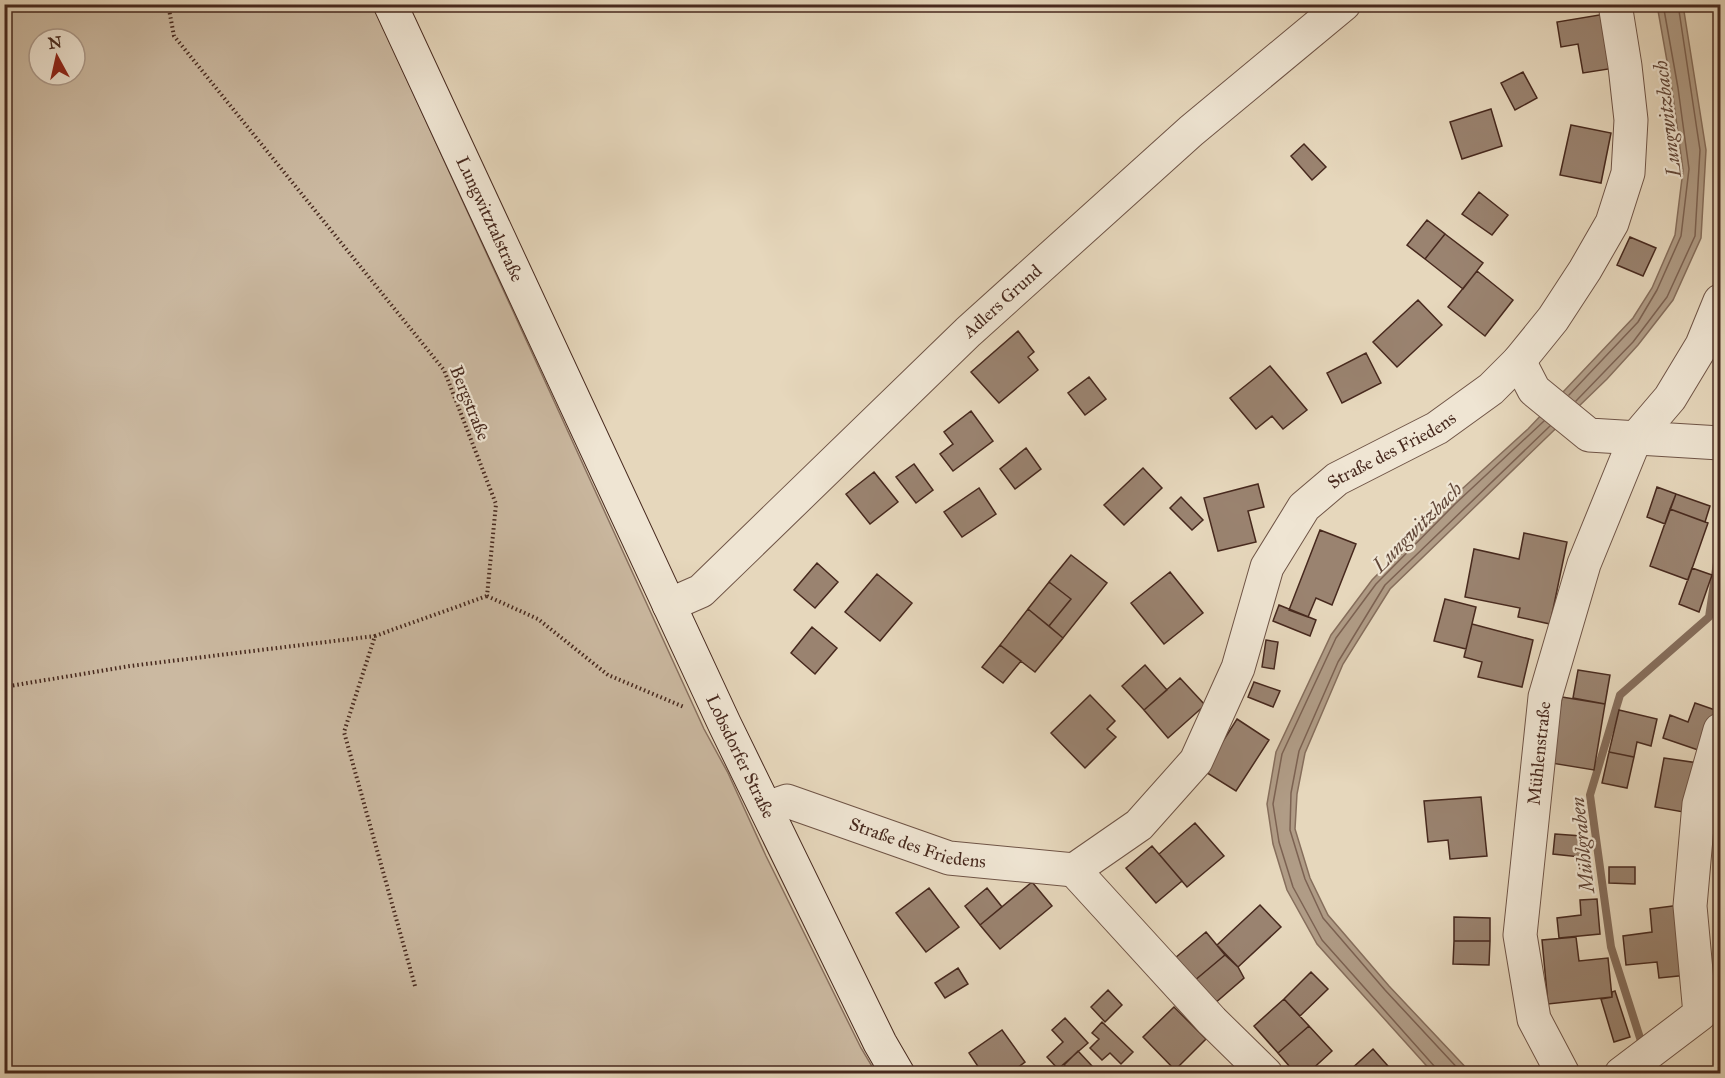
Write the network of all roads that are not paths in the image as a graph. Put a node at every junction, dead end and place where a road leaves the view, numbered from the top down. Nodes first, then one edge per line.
1 (390, 4) edge
2 (1344, 4) edge
3 (1615, 4) edge
4 (1720, 301) edge
5 (1519, 361) junction
6 (589, 434) joint
7 (1635, 439) junction
8 (1720, 442) edge
9 (669, 605) junction
10 (1720, 730) edge
11 (767, 808) junction
12 (1074, 870) junction
13 (898, 1074) edge
14 (1266, 1074) edge
15 (1563, 1074) edge
16 (1621, 1074) edge

1 - 6 street, Lungwitztalstraße
2 - 9 street, Adlers Grund
3 - 5 street, Straße des Friedens
4 - 7 street, Mühlenstraße
5 - 7 street
5 - 12 street, Straße des Friedens
6 - 9 street, Lobsdorfer Straße
7 - 8 street
7 - 15 street, Mühlenstraße
9 - 11 street, Lobsdorfer Straße
10 - 16 street
11 - 12 street, Straße des Friedens
11 - 13 street, Lobsdorfer Straße
12 - 14 street

